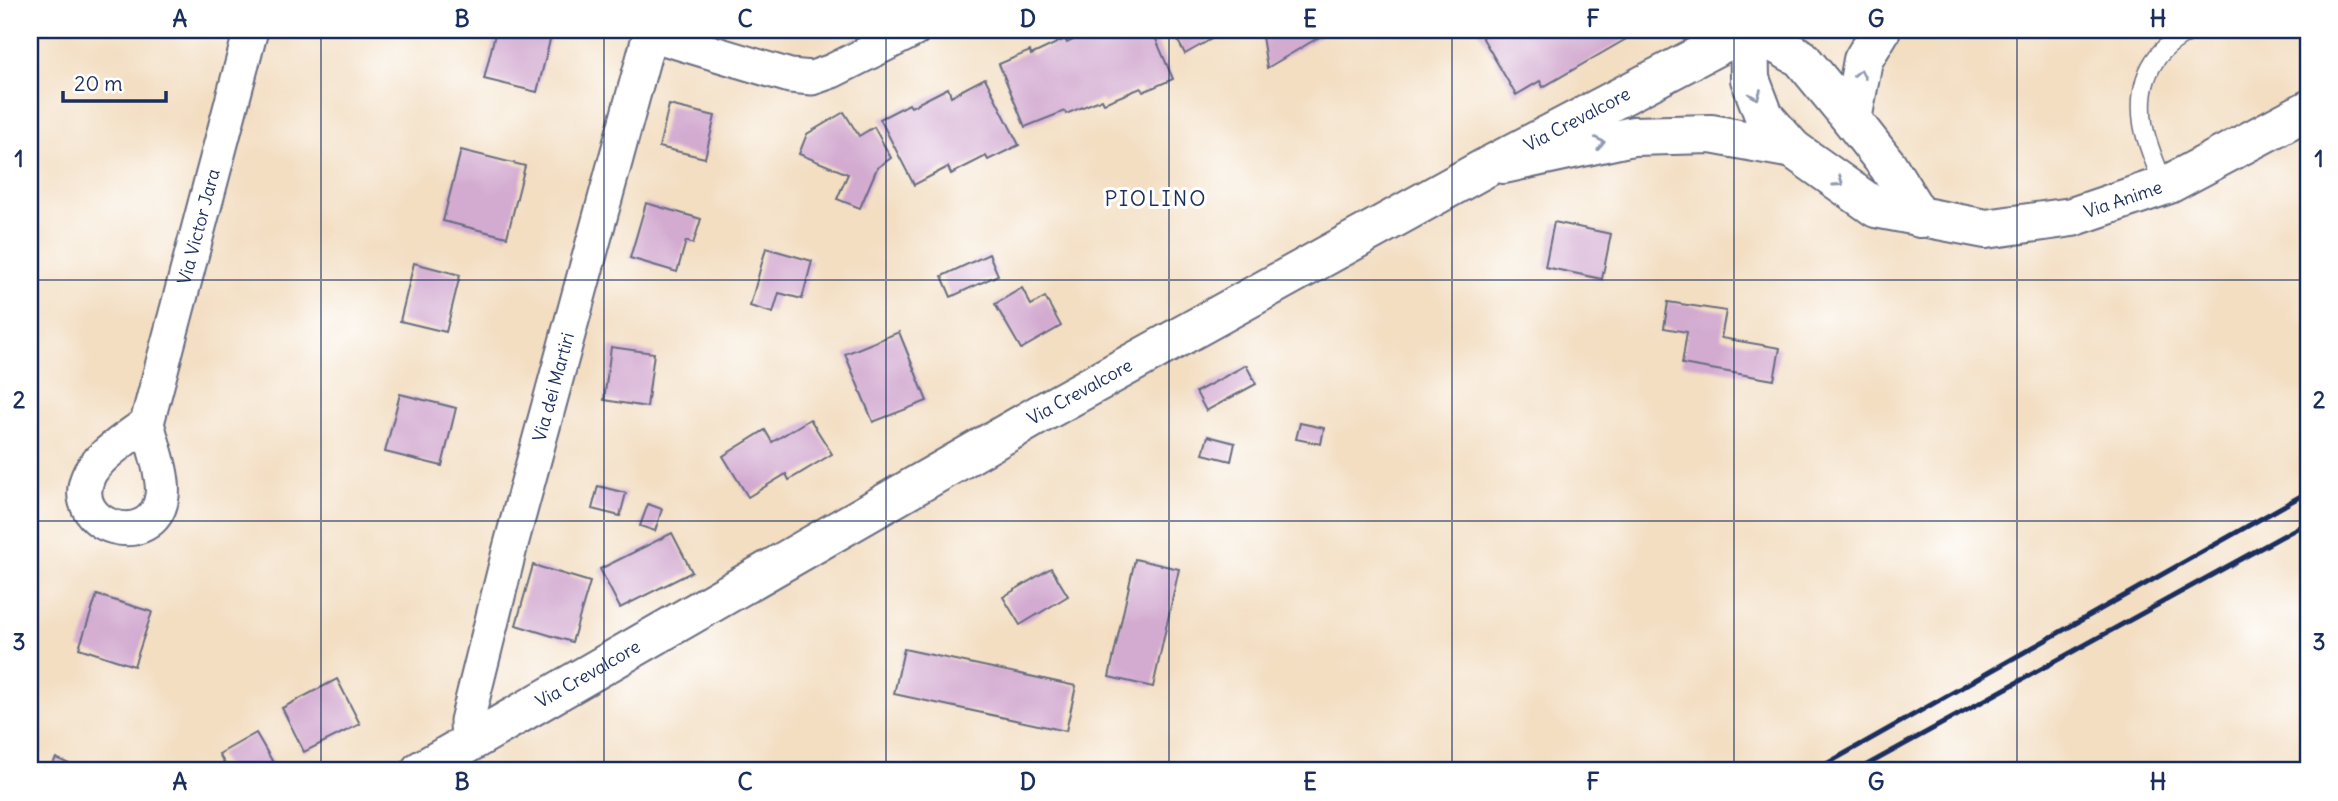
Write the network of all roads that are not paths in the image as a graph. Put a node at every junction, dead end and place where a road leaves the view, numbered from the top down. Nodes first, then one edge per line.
1 (251, 30) edge
2 (915, 30) edge
3 (1749, 30) edge
4 (1881, 30) edge
5 (2193, 30) edge
6 (650, 32) edge
7 (2308, 110) edge
8 (1852, 120) junction
9 (1793, 149) junction
10 (1485, 168) junction
11 (2164, 186) junction
12 (1920, 218) junction
13 (147, 423) dead end
14 (468, 744) junction
15 (424, 770) edge

1 - 13 street, Via Victor Jara
2 - 6 street, Via dei Martiri
3 - 8 main road
3 -> 9 main road
3 - 10 main road, Via Crevalcore
8 -> 4 main road
5 - 11 lane
6 - 14 street, Via dei Martiri
7 - 11 main road, Via Anime
8 - 12 main road
10 -> 9 main road
9 -> 12 main road, Via Anime
10 - 14 main road, Via Crevalcore
11 - 12 main road, Via Anime
14 - 15 main road, Via Crevalcore

